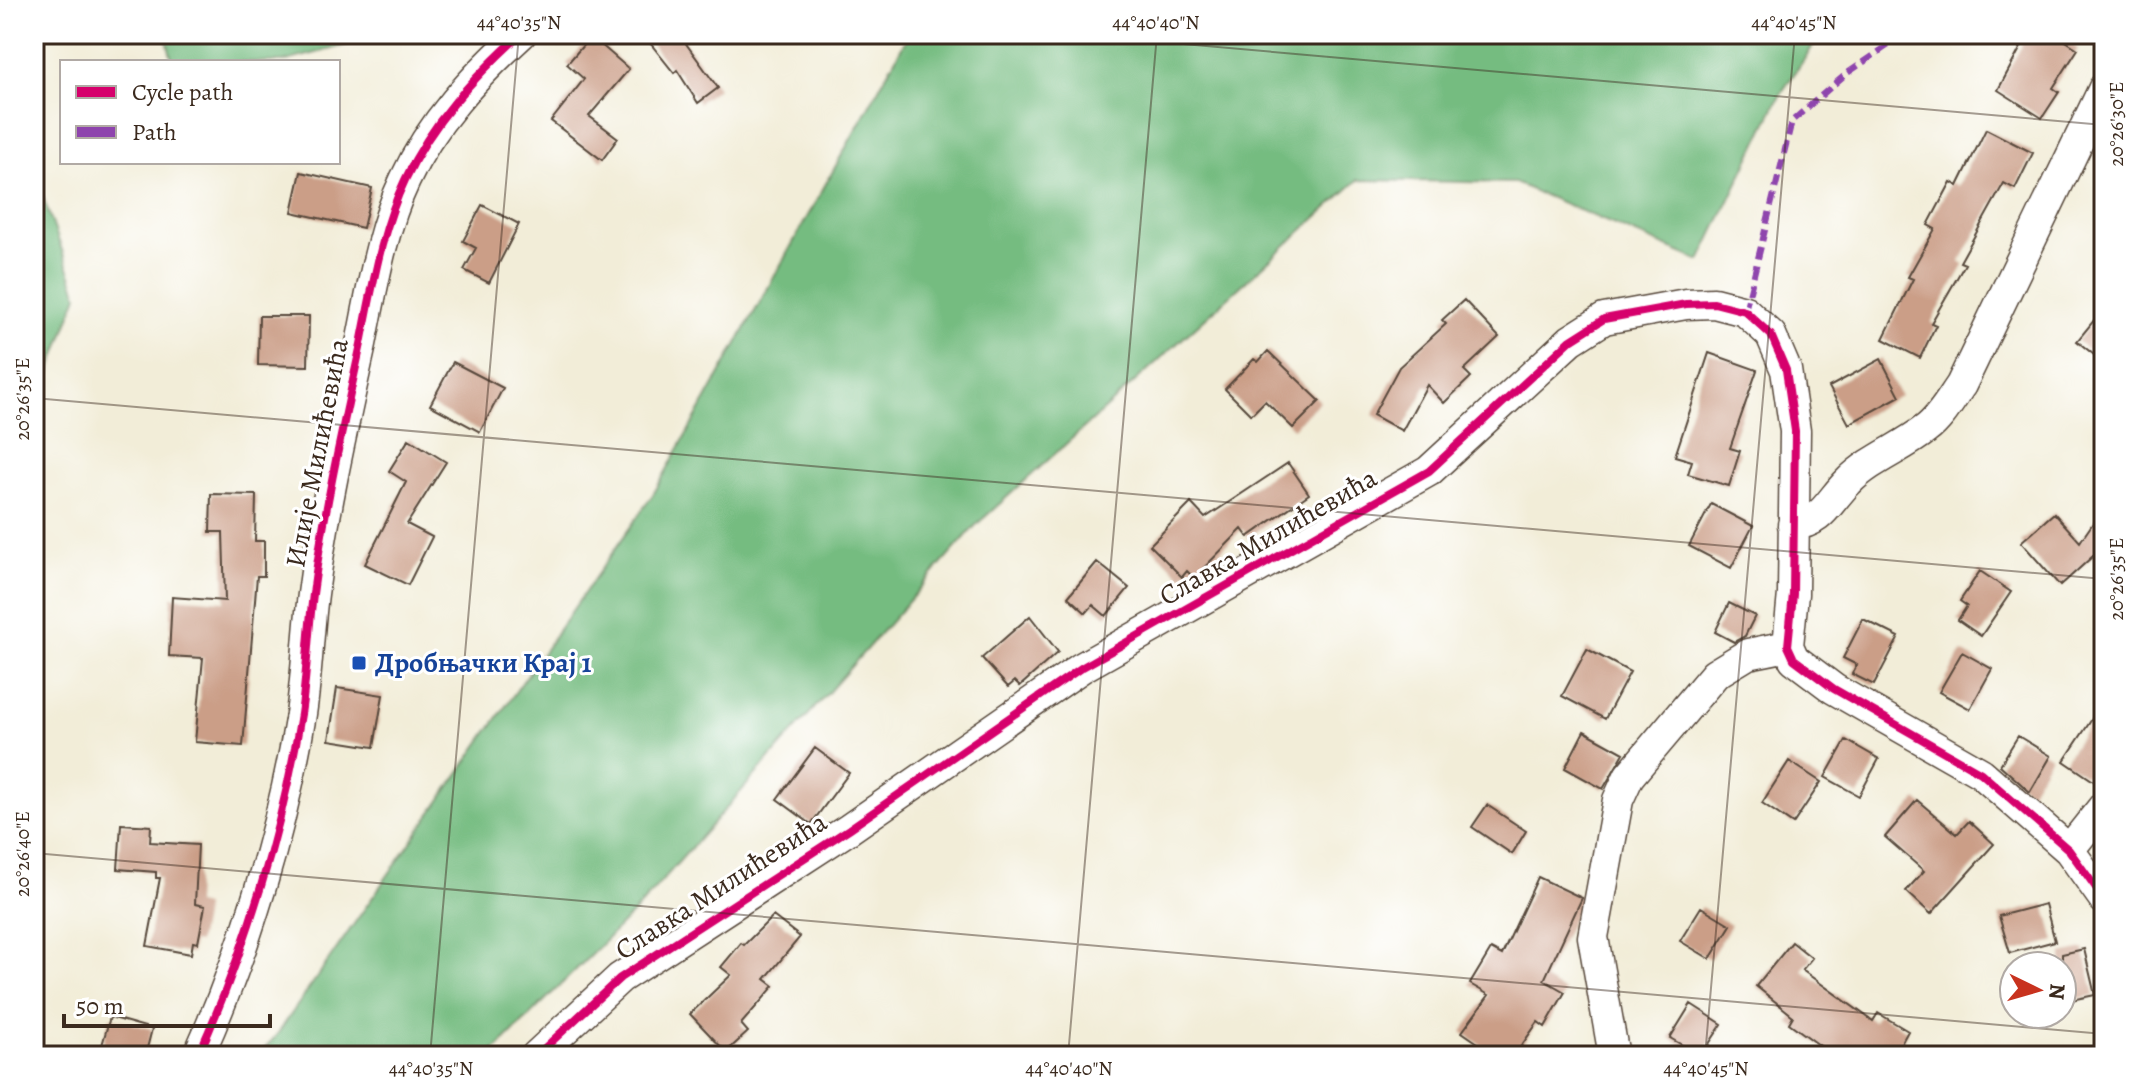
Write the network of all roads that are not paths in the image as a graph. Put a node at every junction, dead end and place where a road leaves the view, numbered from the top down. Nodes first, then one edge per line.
1 (521, 34) edge
2 (2104, 88) edge
3 (1793, 525) junction
4 (1788, 646) junction
5 (2104, 806) edge
6 (2069, 850) junction
7 (2104, 899) edge
8 (1612, 1042) edge
9 (198, 1056) edge
10 (536, 1056) edge
11 (1629, 1056) edge

1 - 9 street, Илије Милићевића
2 - 3 street
3 - 4 street, Славка Милићевића
3 - 10 street, Славка Милићевића
4 - 6 street
4 - 8 street
5 - 6 street
6 - 7 street
8 - 11 street

